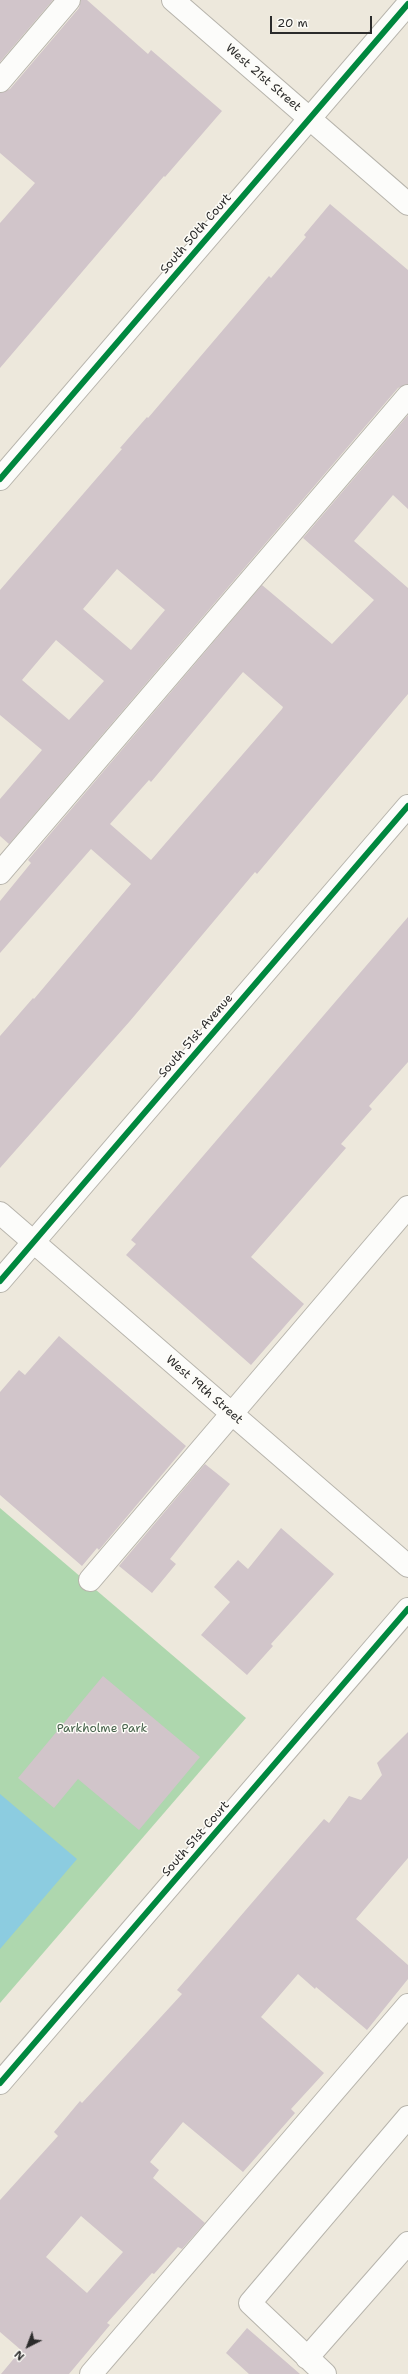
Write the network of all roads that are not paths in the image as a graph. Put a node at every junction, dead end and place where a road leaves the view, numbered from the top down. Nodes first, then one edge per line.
1 (69, 0) edge
2 (173, 0) edge
3 (408, 4) edge
4 (0, 81) edge
5 (310, 118) junction
6 (408, 204) edge
7 (408, 396) edge
8 (0, 479) edge
9 (408, 806) edge
10 (0, 873) edge
11 (408, 1207) edge
12 (0, 1213) edge
13 (33, 1242) junction
14 (0, 1281) edge
15 (232, 1414) junction
16 (408, 1566) edge
17 (90, 1580) dead end
18 (408, 1608) edge
19 (408, 2005) edge
20 (0, 2083) edge
21 (408, 2117) edge
22 (408, 2243) edge
23 (307, 2358) junction
24 (91, 2374) edge
25 (324, 2374) edge

1 - 4 street
2 - 5 street, West 21st Street
3 - 5 street, South 50th Court
5 - 6 street, West 21st Street
5 - 8 street, South 50th Court
7 - 10 street
9 - 13 street, South 51st Avenue
11 - 15 street
12 - 13 street, West 19th Street
13 - 14 street, South 51st Avenue
13 - 15 street, West 19th Street
15 - 16 street, West 19th Street
15 - 17 street
18 - 20 street, South 51st Court
19 - 24 street
21 - 23 street
22 - 23 street
23 - 25 street

